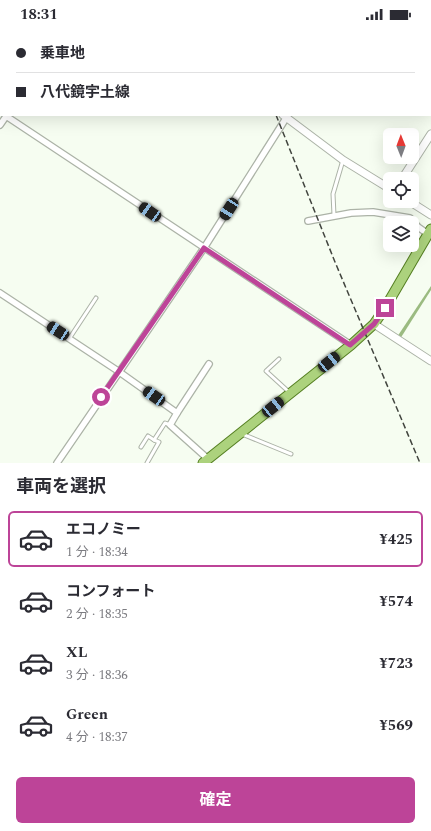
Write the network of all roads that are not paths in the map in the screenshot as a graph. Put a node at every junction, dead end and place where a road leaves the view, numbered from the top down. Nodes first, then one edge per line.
1 (5, 116) edge
2 (7, 116) edge
3 (286, 116) edge
4 (0, 125) edge
5 (431, 134) edge
6 (343, 160) junction
7 (407, 172) edge
8 (383, 185) edge
9 (419, 207) edge
10 (334, 215) junction
11 (431, 215) edge
12 (308, 221) dead end
13 (430, 231) edge
14 (204, 248) junction
15 (0, 293) edge
16 (96, 298) dead end
17 (374, 324) junction
18 (69, 339) junction
19 (350, 345) junction
20 (279, 359) dead end
21 (431, 361) edge
22 (209, 364) dead end
23 (118, 371) junction
24 (290, 394) junction
25 (177, 413) junction
26 (170, 425) junction
27 (240, 433) junction
28 (154, 440) junction
29 (141, 447) dead end
30 (291, 454) dead end
31 (205, 461) edge
32 (57, 463) edge
33 (147, 463) edge

1 - 4 street
2 - 14 street
3 - 6 street
3 - 14 street
5 - 7 street
6 - 8 street
6 - 10 lane
9 - 11 street
10 - 12 street
10 - 13 street
13 - 17 main road
14 - 19 street
14 - 23 street
15 - 18 street
16 - 18 lane
17 - 19 main road
17 - 21 street
18 - 23 street
19 - 24 main road
20 - 24 lane
22 - 25 street
23 - 25 street
23 - 32 street
24 - 27 main road
25 - 26 street
26 - 28 lane
26 - 31 street
27 - 30 lane
27 - 31 main road
28 - 29 lane
28 - 33 lane

